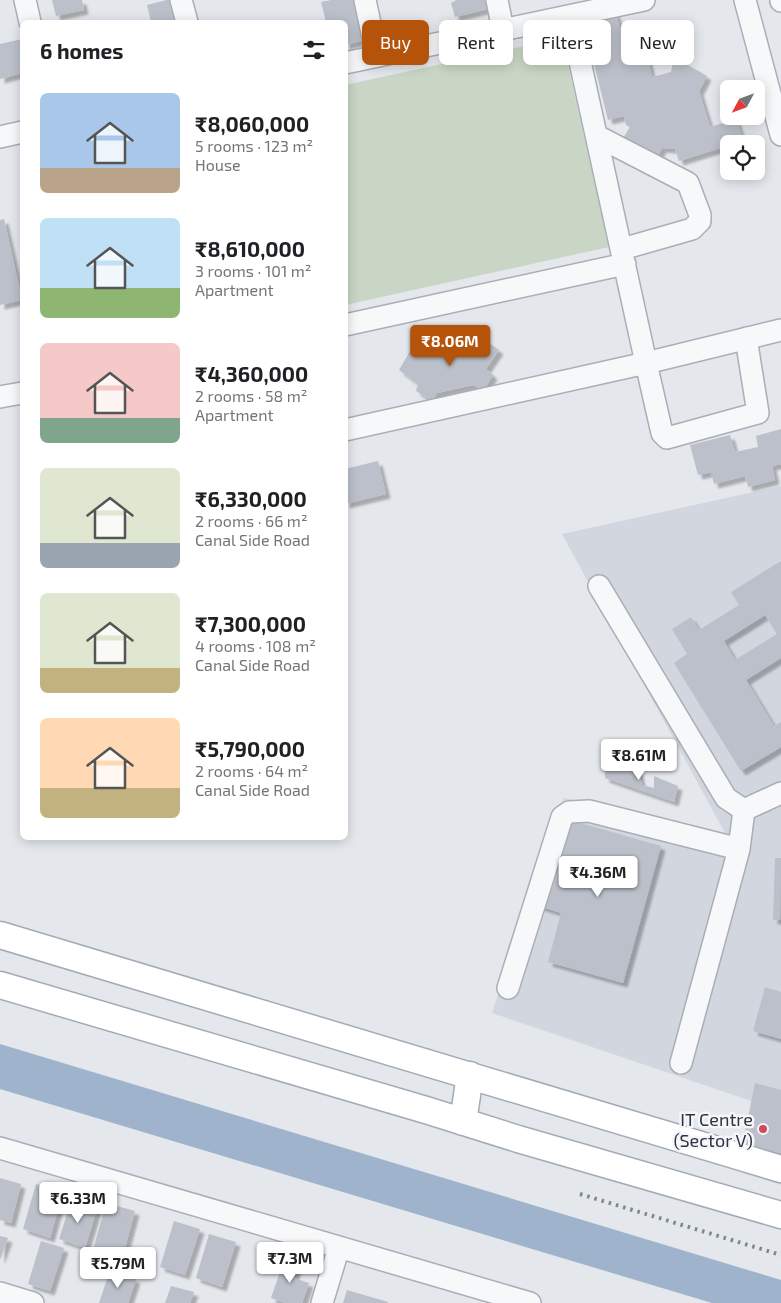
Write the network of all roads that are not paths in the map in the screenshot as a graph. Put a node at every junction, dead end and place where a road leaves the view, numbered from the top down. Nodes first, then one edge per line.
1 (25, 0) edge
2 (181, 0) edge
3 (365, 0) edge
4 (497, 0) edge
5 (644, 0) edge
6 (745, 0) edge
7 (595, 5) edge
8 (570, 16) junction
9 (30, 20) edge
10 (186, 20) edge
11 (369, 20) edge
12 (501, 20) edge
13 (513, 28) edge
14 (362, 59) edge
15 (348, 62) edge
16 (773, 73) edge
17 (20, 132) edge
18 (781, 135) edge
19 (597, 136) junction
20 (0, 137) edge
21 (624, 256) junction
22 (348, 323) edge
23 (781, 330) edge
24 (746, 338) junction
25 (646, 363) junction
26 (20, 393) edge
27 (0, 397) edge
28 (348, 429) edge
29 (599, 586) dead end
30 (781, 793) edge
31 (744, 810) junction
32 (739, 849) junction
33 (0, 935) edge
34 (0, 985) edge
35 (508, 988) dead end
36 (681, 1063) dead end
37 (470, 1075) junction
38 (463, 1122) junction
39 (0, 1148) edge
40 (781, 1169) edge
41 (781, 1215) edge
42 (339, 1247) junction
43 (0, 1293) edge
44 (484, 1296) edge
45 (33, 1303) edge
46 (322, 1303) edge
47 (530, 1303) edge

1 - 9 street
2 - 10 street
3 - 11 street
4 - 12 street
5 - 7 street
6 - 16 street
7 - 8 street
8 - 13 street
8 - 19 street
14 - 15 street
16 - 18 street
17 - 20 street
19 - 21 street
19 - 21 street
21 - 22 street
21 - 25 street
23 - 24 street
24 - 25 street
24 - 25 street
25 - 28 street
26 - 27 street
29 - 31 street
30 - 31 street
31 - 32 street
32 - 35 street
32 - 36 street
33 - 37 main road
34 - 38 main road
37 - 38 main road
37 - 40 main road
38 - 41 main road
39 - 42 street
42 - 44 street
42 - 46 street
43 - 45 street
44 - 47 street

